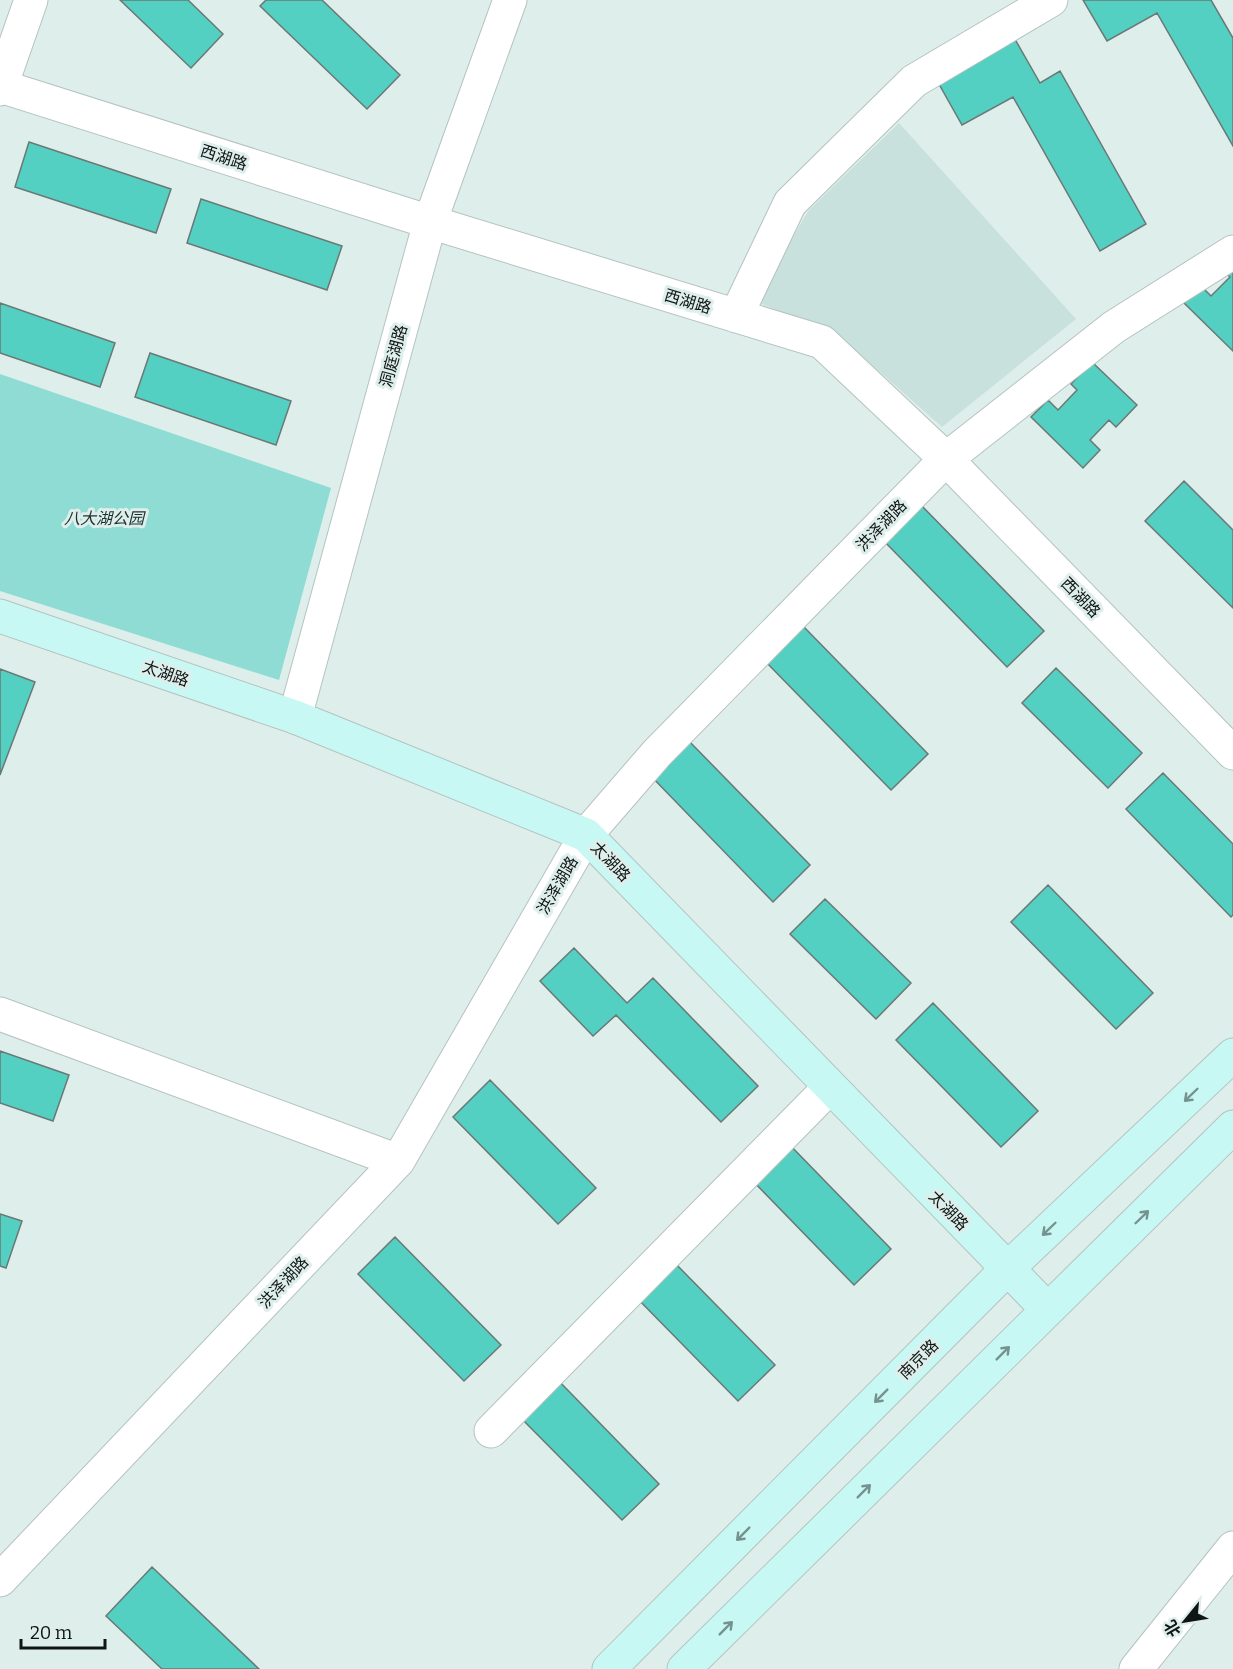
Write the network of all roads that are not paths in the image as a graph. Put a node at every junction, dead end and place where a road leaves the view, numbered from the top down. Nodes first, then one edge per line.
1 (31, 0) edge
2 (510, 0) edge
3 (1051, 0) edge
4 (0, 87) edge
5 (430, 222) junction
6 (1233, 252) edge
7 (736, 316) junction
8 (946, 459) junction
9 (0, 616) edge
10 (295, 717) junction
11 (1233, 753) edge
12 (586, 835) junction
13 (0, 1014) edge
14 (1233, 1055) edge
15 (830, 1087) junction
16 (1233, 1128) edge
17 (398, 1161) junction
18 (1007, 1269) junction
19 (1047, 1309) junction
20 (490, 1431) dead end
21 (1233, 1548) edge
22 (0, 1580) edge
23 (609, 1669) edge
24 (684, 1669) edge
25 (1136, 1669) edge

1 - 4 street
2 - 5 street, 洞庭湖路
3 - 7 street
4 - 5 street, 西湖路
5 - 7 street, 西湖路
5 - 10 street, 洞庭湖路
6 - 8 street, 洪泽湖路
7 - 8 street, 西湖路
8 - 11 street, 西湖路
8 - 12 street, 洪泽湖路
9 - 10 main road, 太湖路
10 - 12 main road, 太湖路
12 - 15 main road, 太湖路
12 - 17 street, 洪泽湖路
13 - 17 street
14 -> 18 main road, 南京路
15 - 18 main road, 太湖路
15 - 20 street
19 -> 16 main road
17 - 22 street, 洪泽湖路
18 - 19 main road, 太湖路
18 -> 23 main road, 南京路
24 -> 19 main road
21 - 25 street

